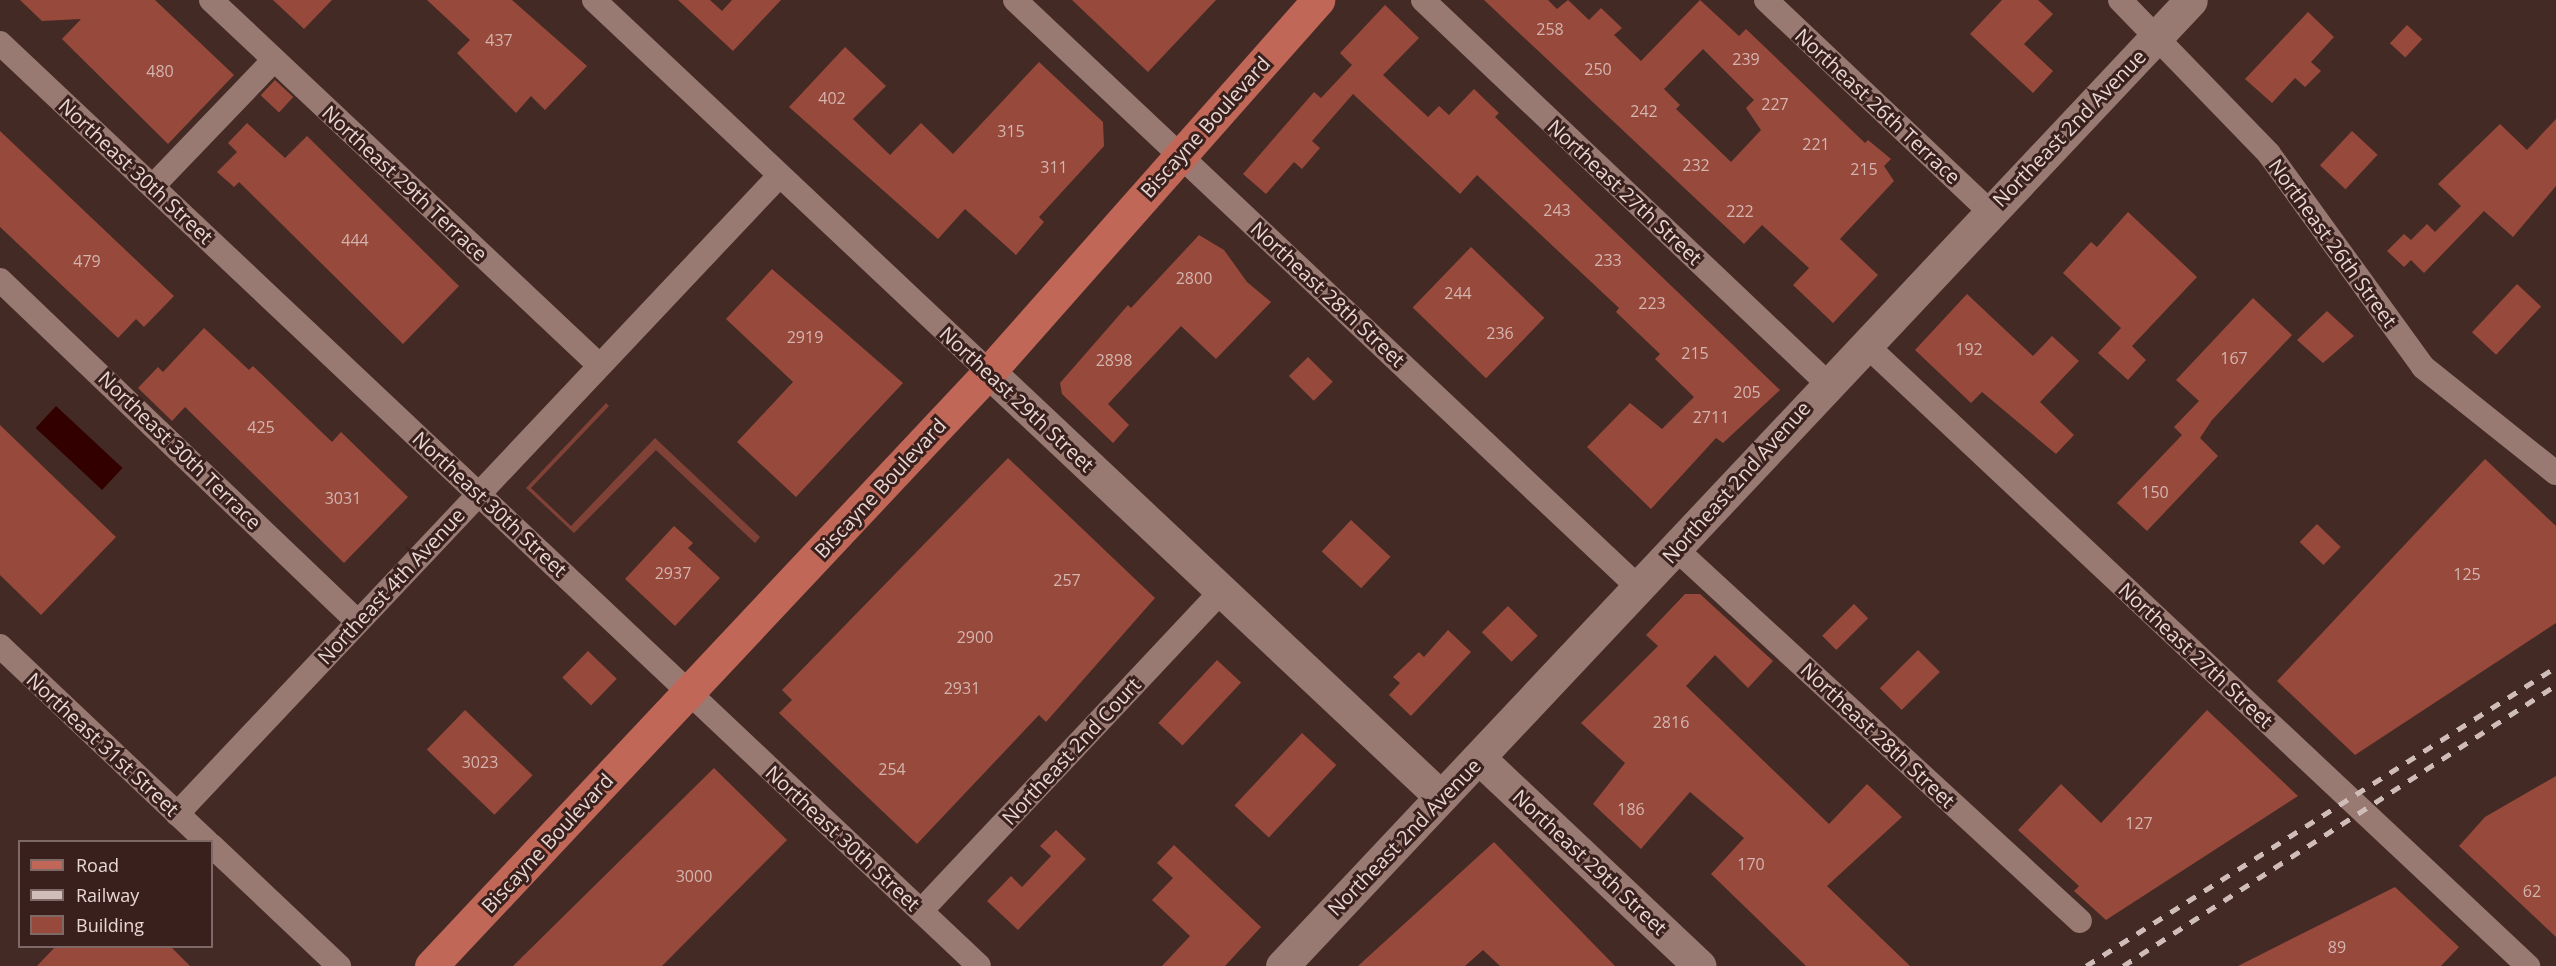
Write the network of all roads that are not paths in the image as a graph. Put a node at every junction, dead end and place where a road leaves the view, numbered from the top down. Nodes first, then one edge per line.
1 (211, 0) edge
2 (594, 0) edge
3 (1015, 0) edge
4 (1318, 0) edge
5 (1423, 0) edge
6 (1766, 0) edge
7 (2120, 0) edge
8 (2191, 0) edge
9 (2157, 36) junction
10 (0, 42) edge
11 (274, 60) junction
12 (1180, 155) junction
13 (779, 176) junction
14 (153, 186) junction
15 (1990, 212) junction
16 (0, 280) edge
17 (1864, 344) junction
18 (599, 365) junction
19 (989, 372) junction
20 (1827, 383) junction
21 (2556, 473) edge
22 (478, 493) junction
23 (1676, 549) junction
24 (1639, 588) junction
25 (1221, 591) junction
26 (357, 621) junction
27 (0, 646) edge
28 (689, 692) junction
29 (1479, 758) junction
30 (1441, 797) junction
31 (177, 814) junction
32 (205, 840) edge
33 (213, 847) edge
34 (921, 911) junction
35 (2080, 921) dead end
36 (339, 966) edge
37 (431, 966) edge
38 (979, 966) edge
39 (1282, 966) edge
40 (1700, 966) edge
41 (2528, 966) edge

1 - 11 street, Northeast 29th Terrace
2 - 13 street, Northeast 29th Street
3 - 12 street, Northeast 28th Street
4 - 12 main road, Biscayne Boulevard
5 - 20 street, Northeast 27th Street
6 - 15 street, Northeast 26th Terrace
7 - 9 street, Northeast 26th Street
8 - 9 main road, Northeast 2nd Avenue
9 - 15 main road, Northeast 2nd Avenue
9 - 21 street, Northeast 26th Street
10 - 14 street, Northeast 30th Street
11 - 14 street
11 - 18 street, Northeast 29th Terrace
12 - 19 main road, Biscayne Boulevard
12 - 24 street, Northeast 28th Street
13 - 18 street, Northeast 4th Avenue
13 - 19 street, Northeast 29th Street
14 - 22 street, Northeast 30th Street
15 - 17 main road, Northeast 2nd Avenue
16 - 26 street, Northeast 30th Terrace
17 - 20 main road, Northeast 2nd Avenue
17 - 41 street, Northeast 27th Street
18 - 22 street, Northeast 4th Avenue
19 - 25 main road, Northeast 29th Street
19 - 28 main road, Biscayne Boulevard
20 - 23 main road, Northeast 2nd Avenue
22 - 26 street, Northeast 4th Avenue
22 - 28 street, Northeast 30th Street
23 - 24 main road, Northeast 2nd Avenue
23 - 35 street, Northeast 28th Street
24 - 29 main road, Northeast 2nd Avenue
25 - 30 main road, Northeast 29th Street
25 - 34 street, Northeast 2nd Court
26 - 31 street, Northeast 4th Avenue
27 - 31 street, Northeast 31st Street
28 - 34 street, Northeast 30th Street
28 - 37 main road, Biscayne Boulevard
29 - 30 main road, Northeast 2nd Avenue
29 - 40 main road, Northeast 29th Street
30 - 39 main road, Northeast 2nd Avenue
31 - 32 street, Northeast 31st Street
33 - 36 street
34 - 38 street, Northeast 30th Street

